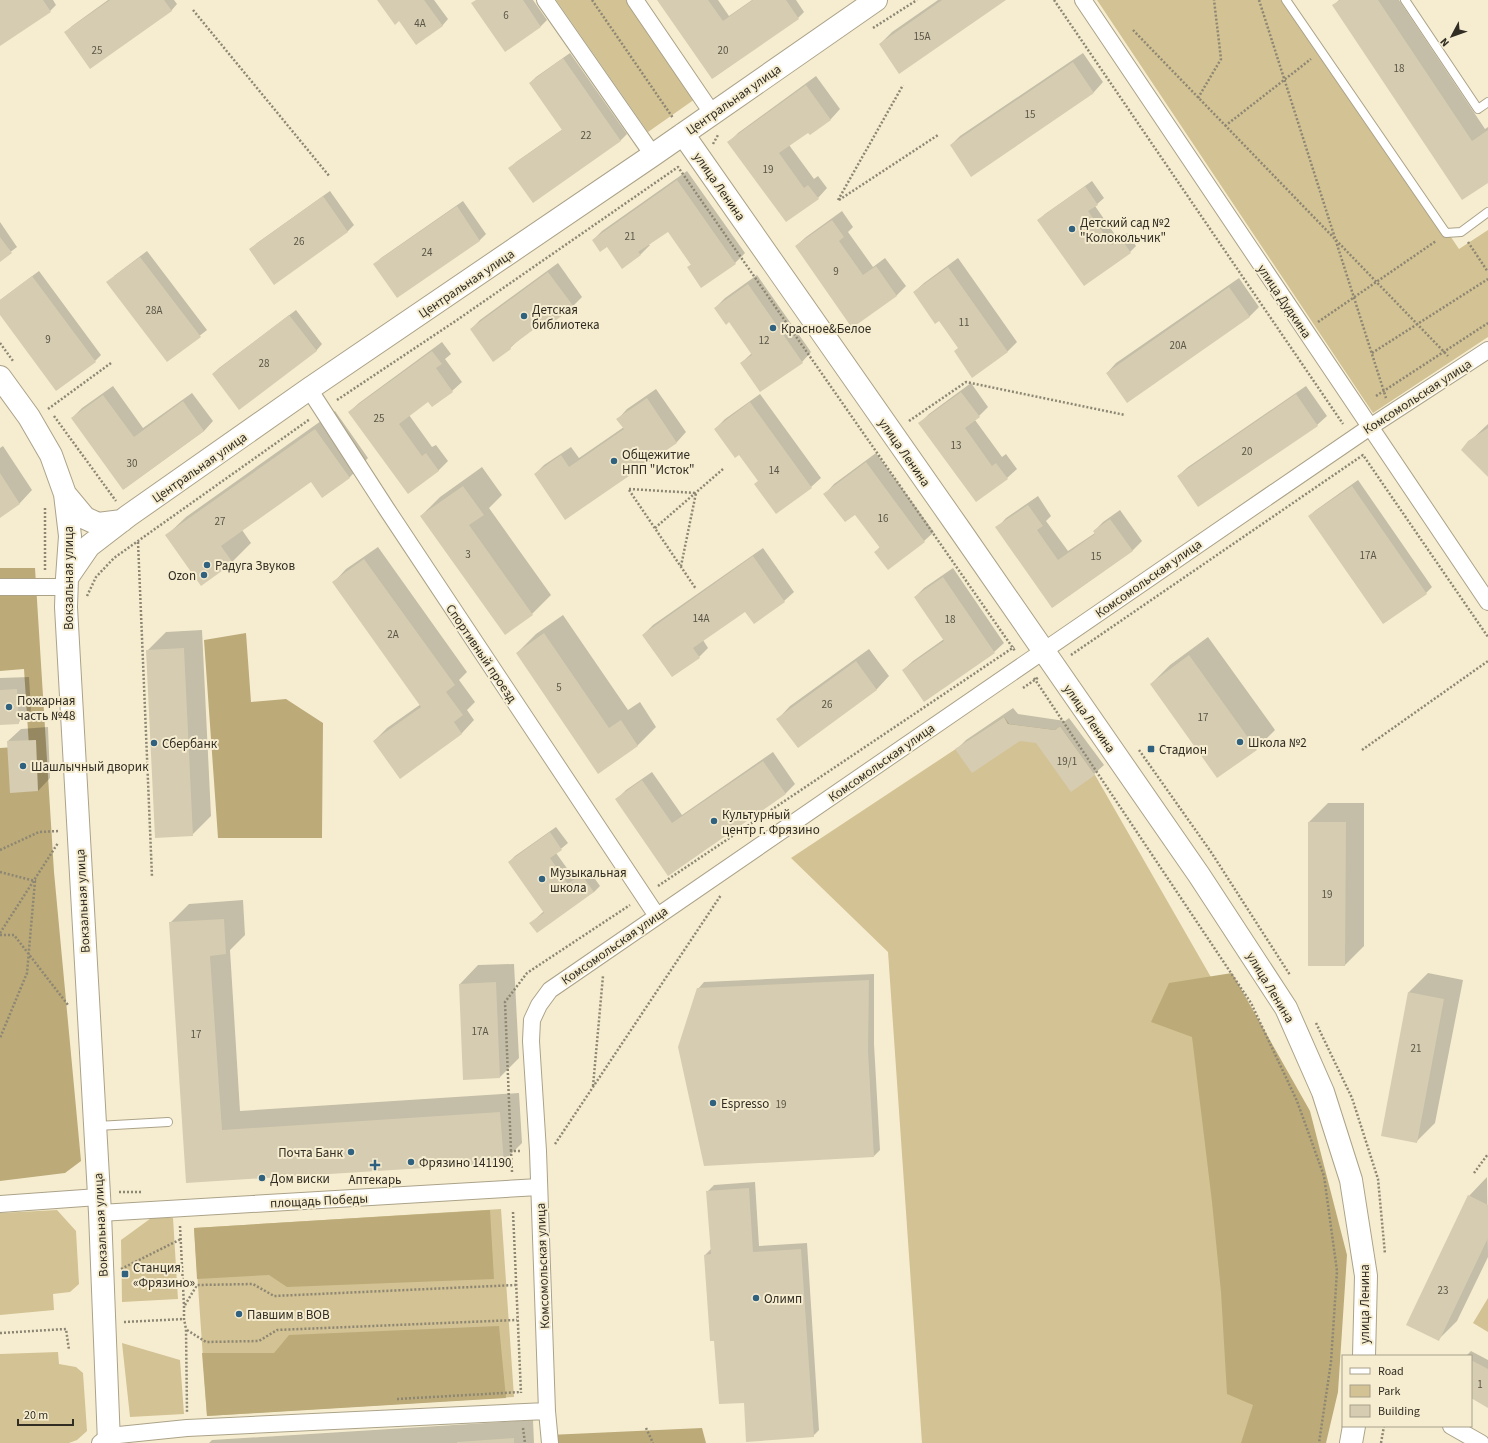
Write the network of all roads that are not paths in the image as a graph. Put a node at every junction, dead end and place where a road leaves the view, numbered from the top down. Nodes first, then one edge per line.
1 (545, 0) edge
2 (635, 0) edge
3 (876, 0) edge
4 (1083, 0) edge
5 (1286, 0) edge
6 (1405, 0) edge
7 (1488, 102) edge
8 (712, 113) junction
9 (678, 126) junction
10 (653, 155) junction
11 (1488, 212) edge
12 (1488, 350) edge
13 (8, 372) edge
14 (309, 389) junction
15 (1370, 427) junction
16 (65, 494) junction
17 (121, 513) junction
18 (67, 582) junction
19 (0, 587) edge
20 (1488, 602) edge
21 (1049, 659) junction
22 (657, 916) junction
23 (168, 1122) dead end
24 (94, 1126) junction
25 (539, 1187) junction
26 (104, 1201) junction
27 (0, 1204) edge
28 (1364, 1355) edge
29 (547, 1411) junction
30 (1354, 1427) edge
31 (1453, 1427) edge
32 (106, 1441) edge
33 (550, 1443) edge
34 (1350, 1443) edge
35 (1481, 1443) edge

1 - 10 street
2 - 8 street
3 - 8 street, Центральная улица
4 - 15 street, улица Дудкина
5 - 11 lane
6 - 7 lane
8 - 9 street, Центральная улица
9 - 10 street, Центральная улица
9 - 21 street, улица Ленина
10 - 14 street, Центральная улица
12 - 15 street, Комсомольская улица
13 - 16 street, Вокзальная улица
14 - 17 street, Центральная улица
14 - 22 street, Спортивный проезд
15 - 20 street, улица Дудкина
15 - 21 street, Комсомольская улица
16 - 17 street
16 - 18 street, Вокзальная улица
17 - 18 street, Центральная улица
18 - 19 street
18 - 24 street, Вокзальная улица
21 - 22 street, Комсомольская улица
21 - 28 street, улица Ленина
22 - 25 street, Комсомольская улица
23 - 24 lane
24 - 26 street, Вокзальная улица
25 - 26 street, площадь Победы
25 - 29 street, Комсомольская улица
26 - 27 street, площадь Победы
26 - 32 street, Вокзальная улица
29 - 32 street
29 - 33 street, Комсомольская улица
30 - 34 street
31 - 35 street

